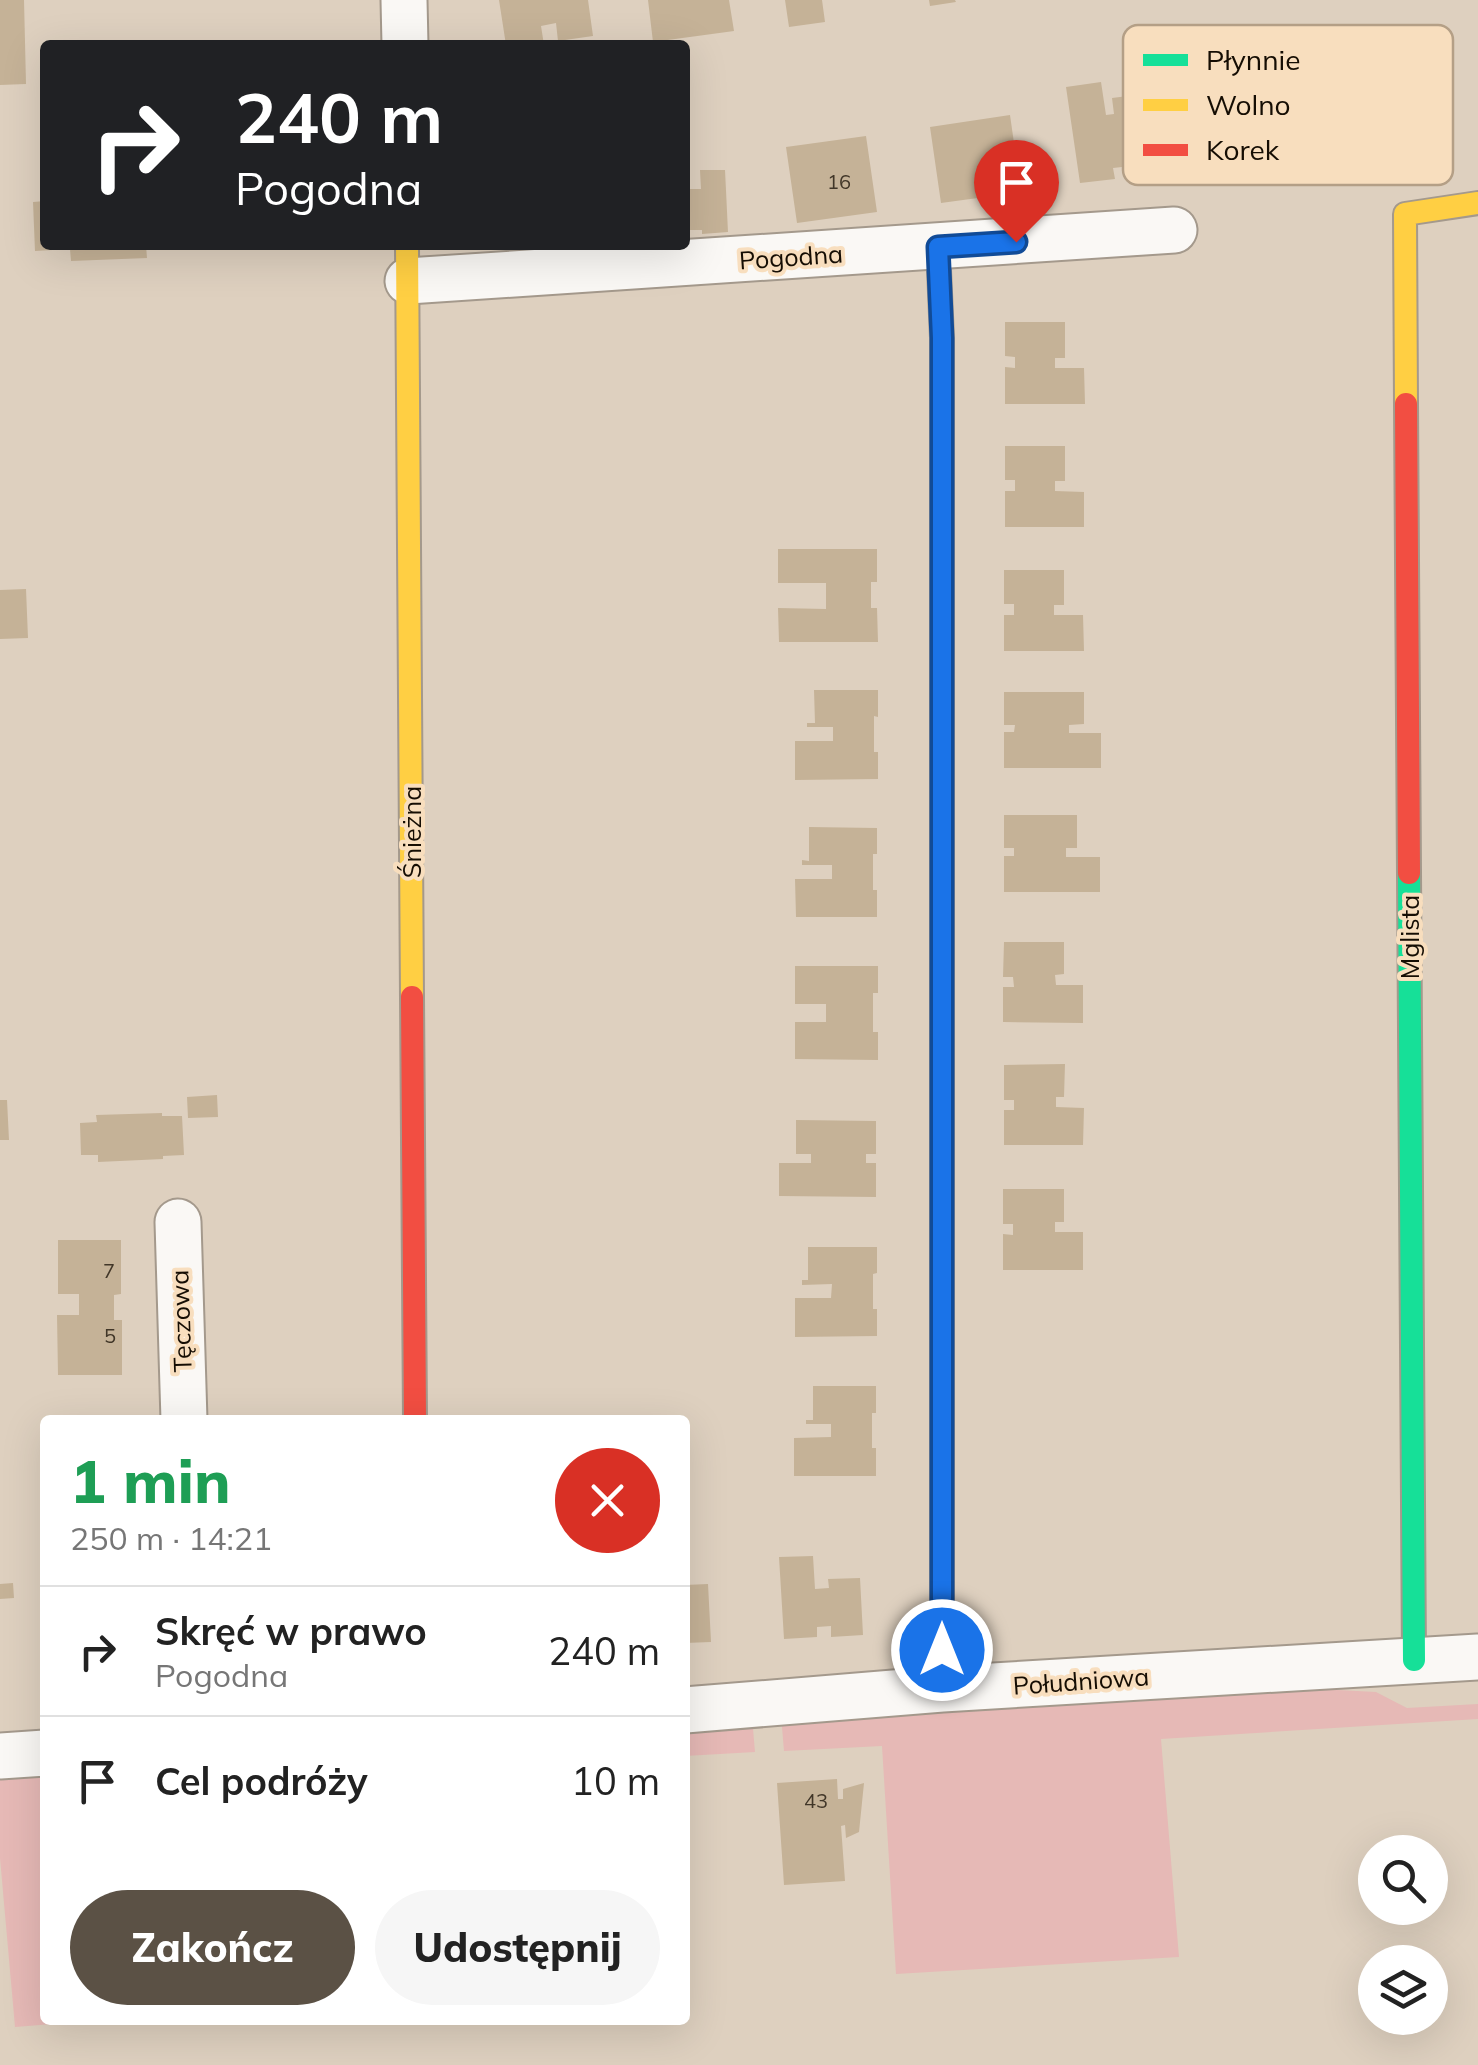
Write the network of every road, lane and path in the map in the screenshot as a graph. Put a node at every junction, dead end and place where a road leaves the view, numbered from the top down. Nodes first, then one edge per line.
1 (404, 0) edge
2 (404, 40) edge
3 (1478, 203) edge
4 (1174, 230) dead end
5 (938, 247) junction
6 (408, 263) edge
7 (178, 1222) dead end
8 (184, 1415) edge
9 (416, 1415) edge
10 (1478, 1657) edge
11 (1414, 1660) junction
12 (942, 1689) junction
13 (690, 1710) edge
14 (40, 1753) edge
15 (0, 1756) edge

1 - 2 street
3 - 11 street, Mglista
4 - 5 street, Pogodna
5 - 6 street, Pogodna
5 - 12 street
6 - 9 street, Śnieżna
7 - 8 street, Tęczowa
10 - 11 street, Południowa
11 - 12 street, Południowa
12 - 13 street, Południowa
14 - 15 street

